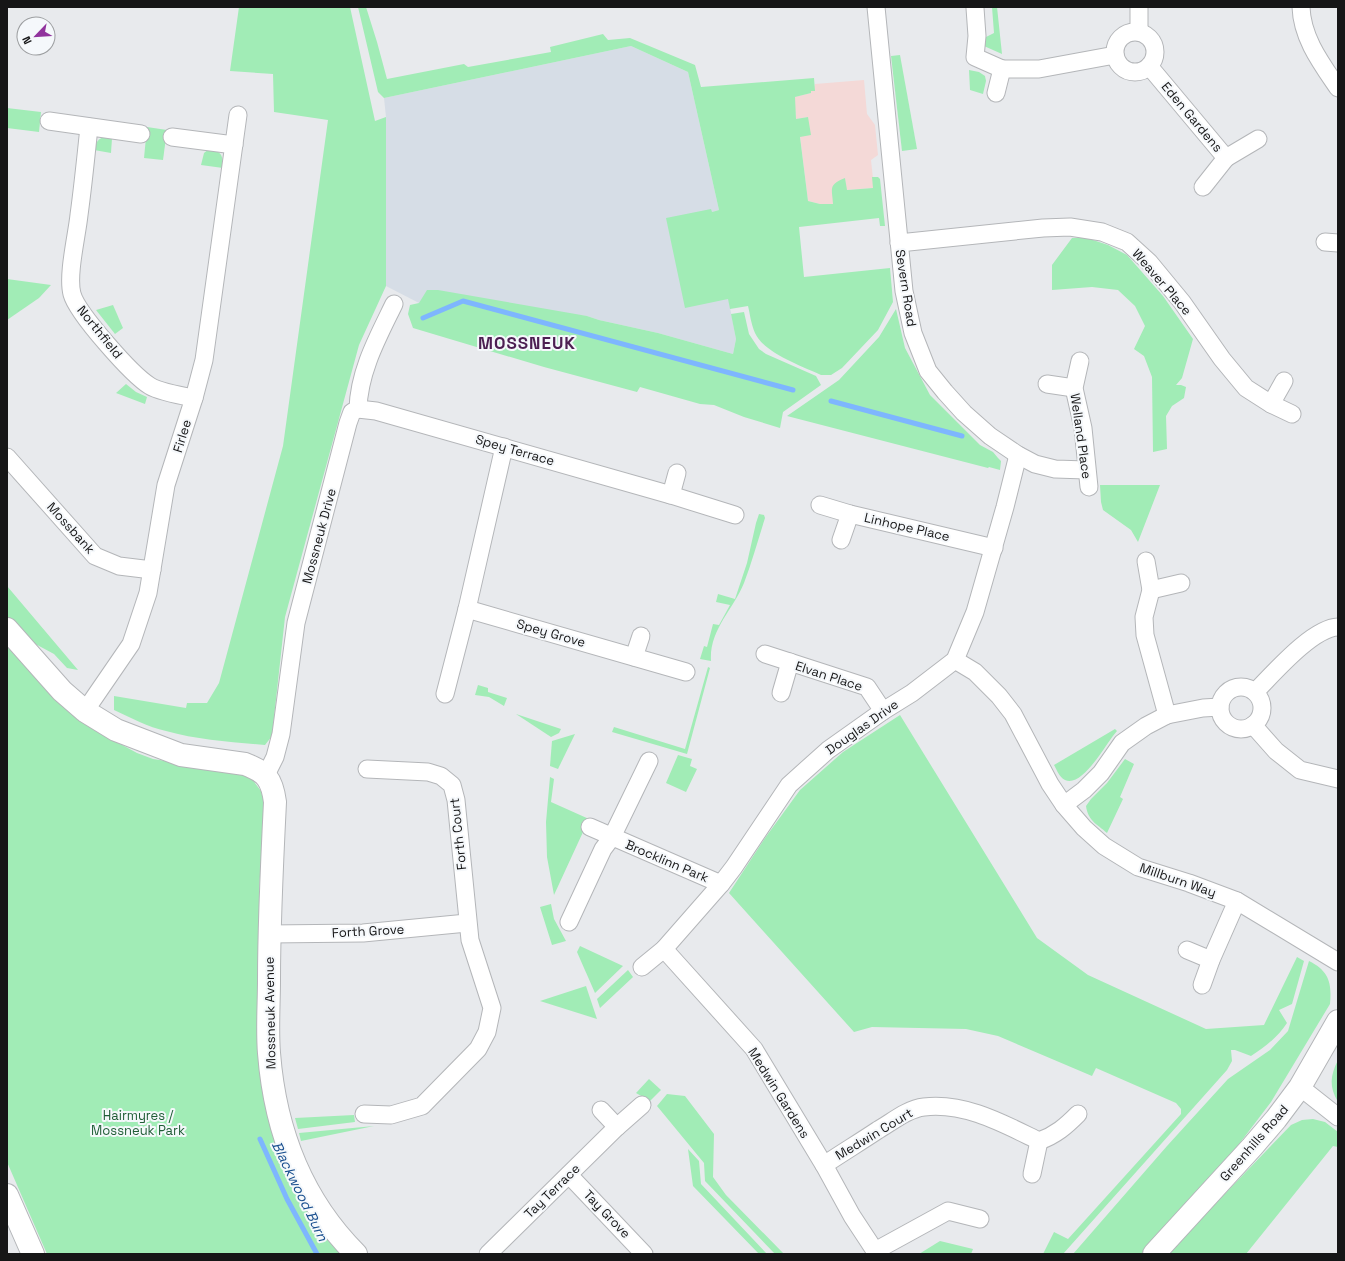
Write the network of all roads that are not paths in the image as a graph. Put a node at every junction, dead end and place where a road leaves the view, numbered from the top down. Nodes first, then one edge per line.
1 (876, 7) edge
2 (1139, 7) edge
3 (1301, 7) edge
4 (974, 8) edge
5 (1139, 32) junction
6 (1115, 55) junction
7 (1149, 66) junction
8 (1002, 68) junction
9 (1338, 88) edge
10 (996, 93) dead end
11 (238, 115) dead end
12 (49, 121) dead end
13 (89, 127) junction
14 (141, 134) dead end
15 (172, 137) dead end
16 (1258, 139) dead end
17 (234, 145) junction
18 (1226, 158) junction
19 (1203, 187) dead end
20 (899, 243) junction
21 (394, 304) dead end
22 (1080, 362) dead end
23 (1284, 381) dead end
24 (1047, 384) dead end
25 (1074, 388) junction
26 (194, 398) junction
27 (1271, 404) junction
28 (358, 409) junction
29 (1292, 414) dead end
30 (504, 447) junction
31 (1018, 455) junction
32 (7, 457) edge
33 (1086, 470) junction
34 (677, 473) dead end
35 (1089, 487) dead end
36 (670, 495) junction
37 (820, 505) dead end
38 (850, 514) junction
39 (735, 515) dead end
40 (841, 540) dead end
41 (994, 548) junction
42 (1146, 561) dead end
43 (152, 570) junction
44 (1181, 583) dead end
45 (1152, 590) junction
46 (467, 609) junction
47 (1338, 627) edge
48 (7, 629) edge
49 (641, 636) dead end
50 (765, 654) dead end
51 (634, 657) junction
52 (955, 660) junction
53 (790, 662) junction
54 (686, 672) dead end
55 (1255, 692) junction
56 (781, 693) dead end
57 (445, 694) dead end
58 (1220, 707) junction
59 (884, 710) junction
60 (84, 711) junction
61 (1167, 715) junction
62 (1253, 725) junction
63 (649, 761) dead end
64 (367, 769) dead end
65 (266, 775) junction
66 (1338, 779) edge
67 (1064, 805) junction
68 (590, 827) dead end
69 (612, 837) junction
70 (721, 884) junction
71 (1237, 901) junction
72 (569, 922) dead end
73 (467, 923) junction
74 (269, 934) junction
75 (664, 949) junction
76 (1187, 950) dead end
77 (1211, 960) junction
78 (1338, 962) edge
79 (642, 967) dead end
80 (1202, 985) dead end
81 (1338, 1021) edge
82 (1300, 1087) junction
83 (642, 1105) dead end
84 (601, 1110) dead end
85 (364, 1114) dead end
86 (1078, 1114) dead end
87 (1338, 1117) edge
88 (617, 1127) junction
89 (1039, 1141) junction
90 (824, 1165) junction
91 (1032, 1174) dead end
92 (569, 1175) junction
93 (7, 1195) edge
94 (980, 1219) dead end
95 (876, 1253) edge
96 (33, 1254) edge
97 (356, 1254) edge
98 (488, 1254) edge
99 (644, 1254) edge
100 (1154, 1254) edge

1 - 20 street, Severn Road
2 - 5 street
3 - 9 street
4 - 8 street
5 - 6 street
5 - 7 street
6 - 7 street
6 - 8 street
7 - 18 street, Eden Gardens
8 - 10 street
11 - 17 street, Firlee
12 - 13 street
13 - 14 street
13 - 26 street, Northfield
15 - 17 street
16 - 18 street, Eden Gardens
17 - 26 street, Firlee
18 - 19 street
20 - 27 street, Weaver Place
20 - 31 street, Severn Road
21 - 28 street, Mossneuk Drive
22 - 25 street, Welland Place
23 - 27 street
24 - 25 street
25 - 33 street, Welland Place
26 - 43 street, Firlee
27 - 29 street, Weaver Place
28 - 30 street, Spey Terrace
28 - 65 street, Mossneuk Drive
30 - 36 street, Spey Terrace
30 - 46 street
31 - 33 street, Severn Road
31 - 41 street, Douglas Drive
32 - 43 street, Mossbank
33 - 35 street, Welland Place
34 - 36 street
36 - 39 street, Spey Terrace
37 - 38 street, Linhope Place
38 - 40 street
38 - 41 street, Linhope Place
41 - 52 street, Douglas Drive
42 - 45 street
43 - 60 street, Firlee
44 - 45 street
45 - 61 street
46 - 51 street, Spey Grove
46 - 57 street
47 - 55 street
48 - 60 street
49 - 51 street
50 - 53 street, Elvan Place
51 - 54 street, Spey Grove
52 - 59 street, Douglas Drive
52 - 67 street, Millburn Way
53 - 56 street
53 - 59 street, Elvan Place
55 - 58 street
55 - 62 street
58 - 61 street
58 - 62 street
59 - 70 street, Douglas Drive
60 - 65 street
61 - 67 street
62 - 66 street
63 - 69 street, Brocklinn Park
64 - 73 street, Forth Court
65 - 74 street, Mossneuk Avenue
67 - 71 street, Millburn Way
68 - 69 street, Brocklinn Park
69 - 70 street, Brocklinn Park
69 - 72 street
70 - 75 street, Douglas Drive
71 - 77 street
71 - 78 street, Millburn Way
73 - 74 street, Forth Grove
73 - 85 street
74 - 97 street, Mossneuk Avenue
75 - 79 street, Douglas Drive
75 - 90 street, Medwin Gardens
76 - 77 street
77 - 80 street
81 - 82 street, Greenhills Road
82 - 87 street
82 - 100 street, Greenhills Road
83 - 88 street, Tay Terrace
84 - 88 street
86 - 89 street
88 - 92 street, Tay Terrace
89 - 90 street, Medwin Court
89 - 91 street
90 - 95 street, Medwin Gardens
92 - 98 street, Tay Terrace
92 - 99 street, Tay Grove
93 - 96 street
94 - 95 street, Medwin Gardens

